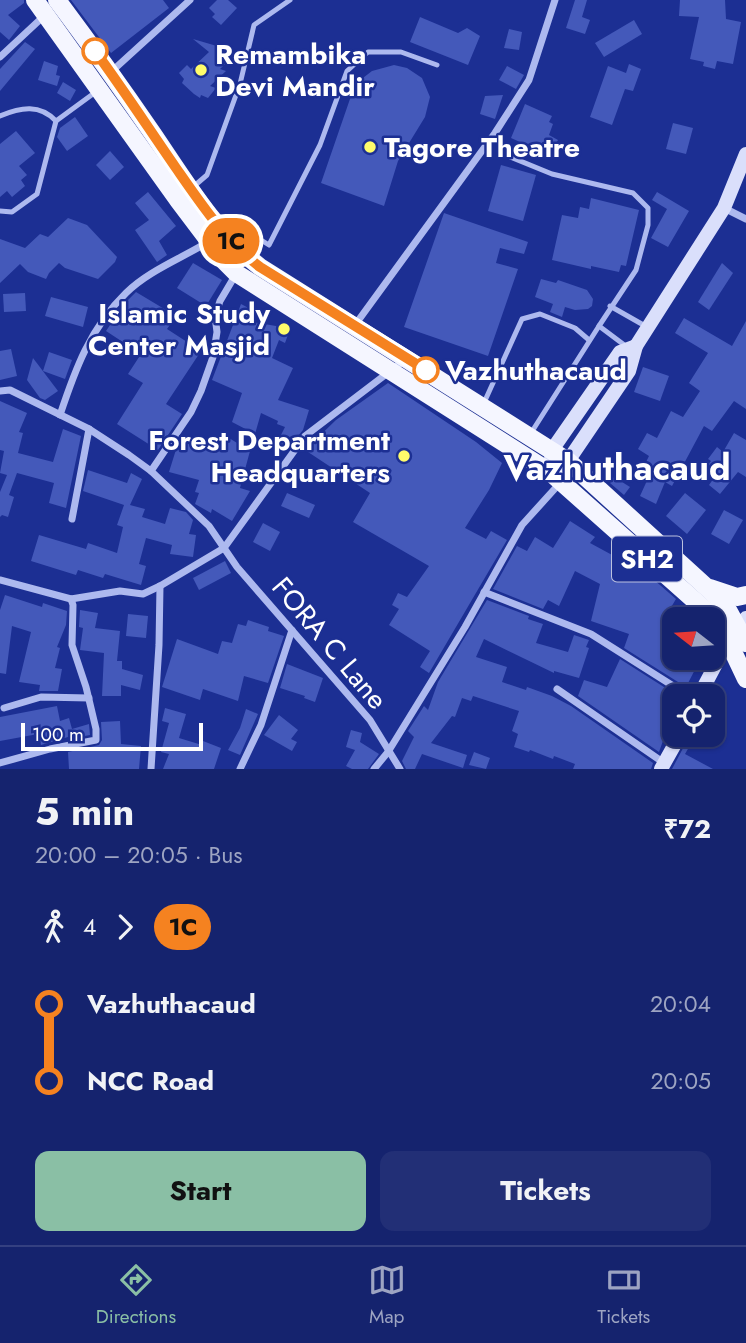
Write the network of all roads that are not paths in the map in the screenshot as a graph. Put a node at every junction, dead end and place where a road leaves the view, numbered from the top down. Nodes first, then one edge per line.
1 (190, 0) edge
2 (290, 0) edge
3 (555, 0) edge
4 (46, 5) edge
5 (0, 57) edge
6 (437, 65) dead end
7 (111, 72) junction
8 (100, 89) junction
9 (0, 116) edge
10 (56, 121) junction
11 (746, 154) edge
12 (503, 155) dead end
13 (191, 189) junction
14 (724, 208) junction
15 (0, 211) edge
16 (746, 219) edge
17 (214, 234) junction
18 (236, 273) junction
19 (610, 306) junction
20 (355, 325) junction
21 (599, 326) junction
22 (648, 327) junction
23 (589, 340) junction
24 (633, 348) junction
25 (407, 358) junction
26 (393, 371) junction
27 (0, 391) edge
28 (483, 405) junction
29 (60, 415) junction
30 (89, 429) junction
31 (530, 435) junction
32 (552, 450) junction
33 (568, 461) junction
34 (151, 471) junction
35 (555, 477) junction
36 (72, 519) dead end
37 (224, 548) junction
38 (0, 580) edge
39 (160, 586) junction
40 (707, 587) junction
41 (484, 592) junction
42 (746, 596) edge
43 (71, 598) junction
44 (292, 629) junction
45 (740, 632) edge
46 (746, 679) edge
47 (670, 684) edge
48 (707, 684) edge
49 (557, 689) dead end
50 (89, 698) junction
51 (4, 708) dead end
52 (673, 747) edge
53 (388, 752) junction
54 (4, 765) edge
55 (663, 766) edge
56 (151, 769) edge
57 (240, 769) edge
58 (374, 769) edge
59 (400, 769) edge

1 - 7 street
2 - 13 lane
3 - 20 street
4 - 5 street
4 - 7 main road
4 - 8 main road, SH2
6 - 17 lane
7 - 13 main road
8 - 10 lane
8 - 17 main road, SH2
9 - 10 lane
10 - 15 lane
11 - 14 main road
12 - 19 lane
13 - 17 main road
14 - 16 street
14 - 22 main road
17 - 18 main road, SH2
17 - 20 main road
17 - 29 street
18 - 26 main road, SH2
18 - 34 street
19 - 21 lane
19 - 22 lane
20 - 25 main road
21 - 23 lane
21 - 24 lane
22 - 24 main road
23 - 28 lane
23 - 31 lane
24 - 32 main road
24 - 33 main road
25 - 26 street
25 - 28 main road
26 - 35 main road, SH2
26 - 37 street
27 - 29 street, FORA C Lane
28 - 31 main road
29 - 30 street, FORA C Lane
30 - 34 street, FORA C Lane
30 - 36 street
31 - 32 main road
32 - 33 main road
32 - 35 main road
33 - 35 main road
33 - 40 main road
34 - 37 street, FORA C Lane
35 - 41 street
35 - 45 main road, SH2
37 - 39 street
37 - 44 street, FORA C Lane
38 - 43 street
39 - 43 street
39 - 56 street
40 - 42 main road
40 - 45 main road
41 - 47 street
41 - 53 street
43 - 50 street
44 - 53 street, FORA C Lane
44 - 57 street
45 - 46 main road, SH2
45 - 48 main road
49 - 55 street
50 - 51 street
50 - 54 street
52 - 55 main road
53 - 58 street
53 - 59 street, FORA C Lane

